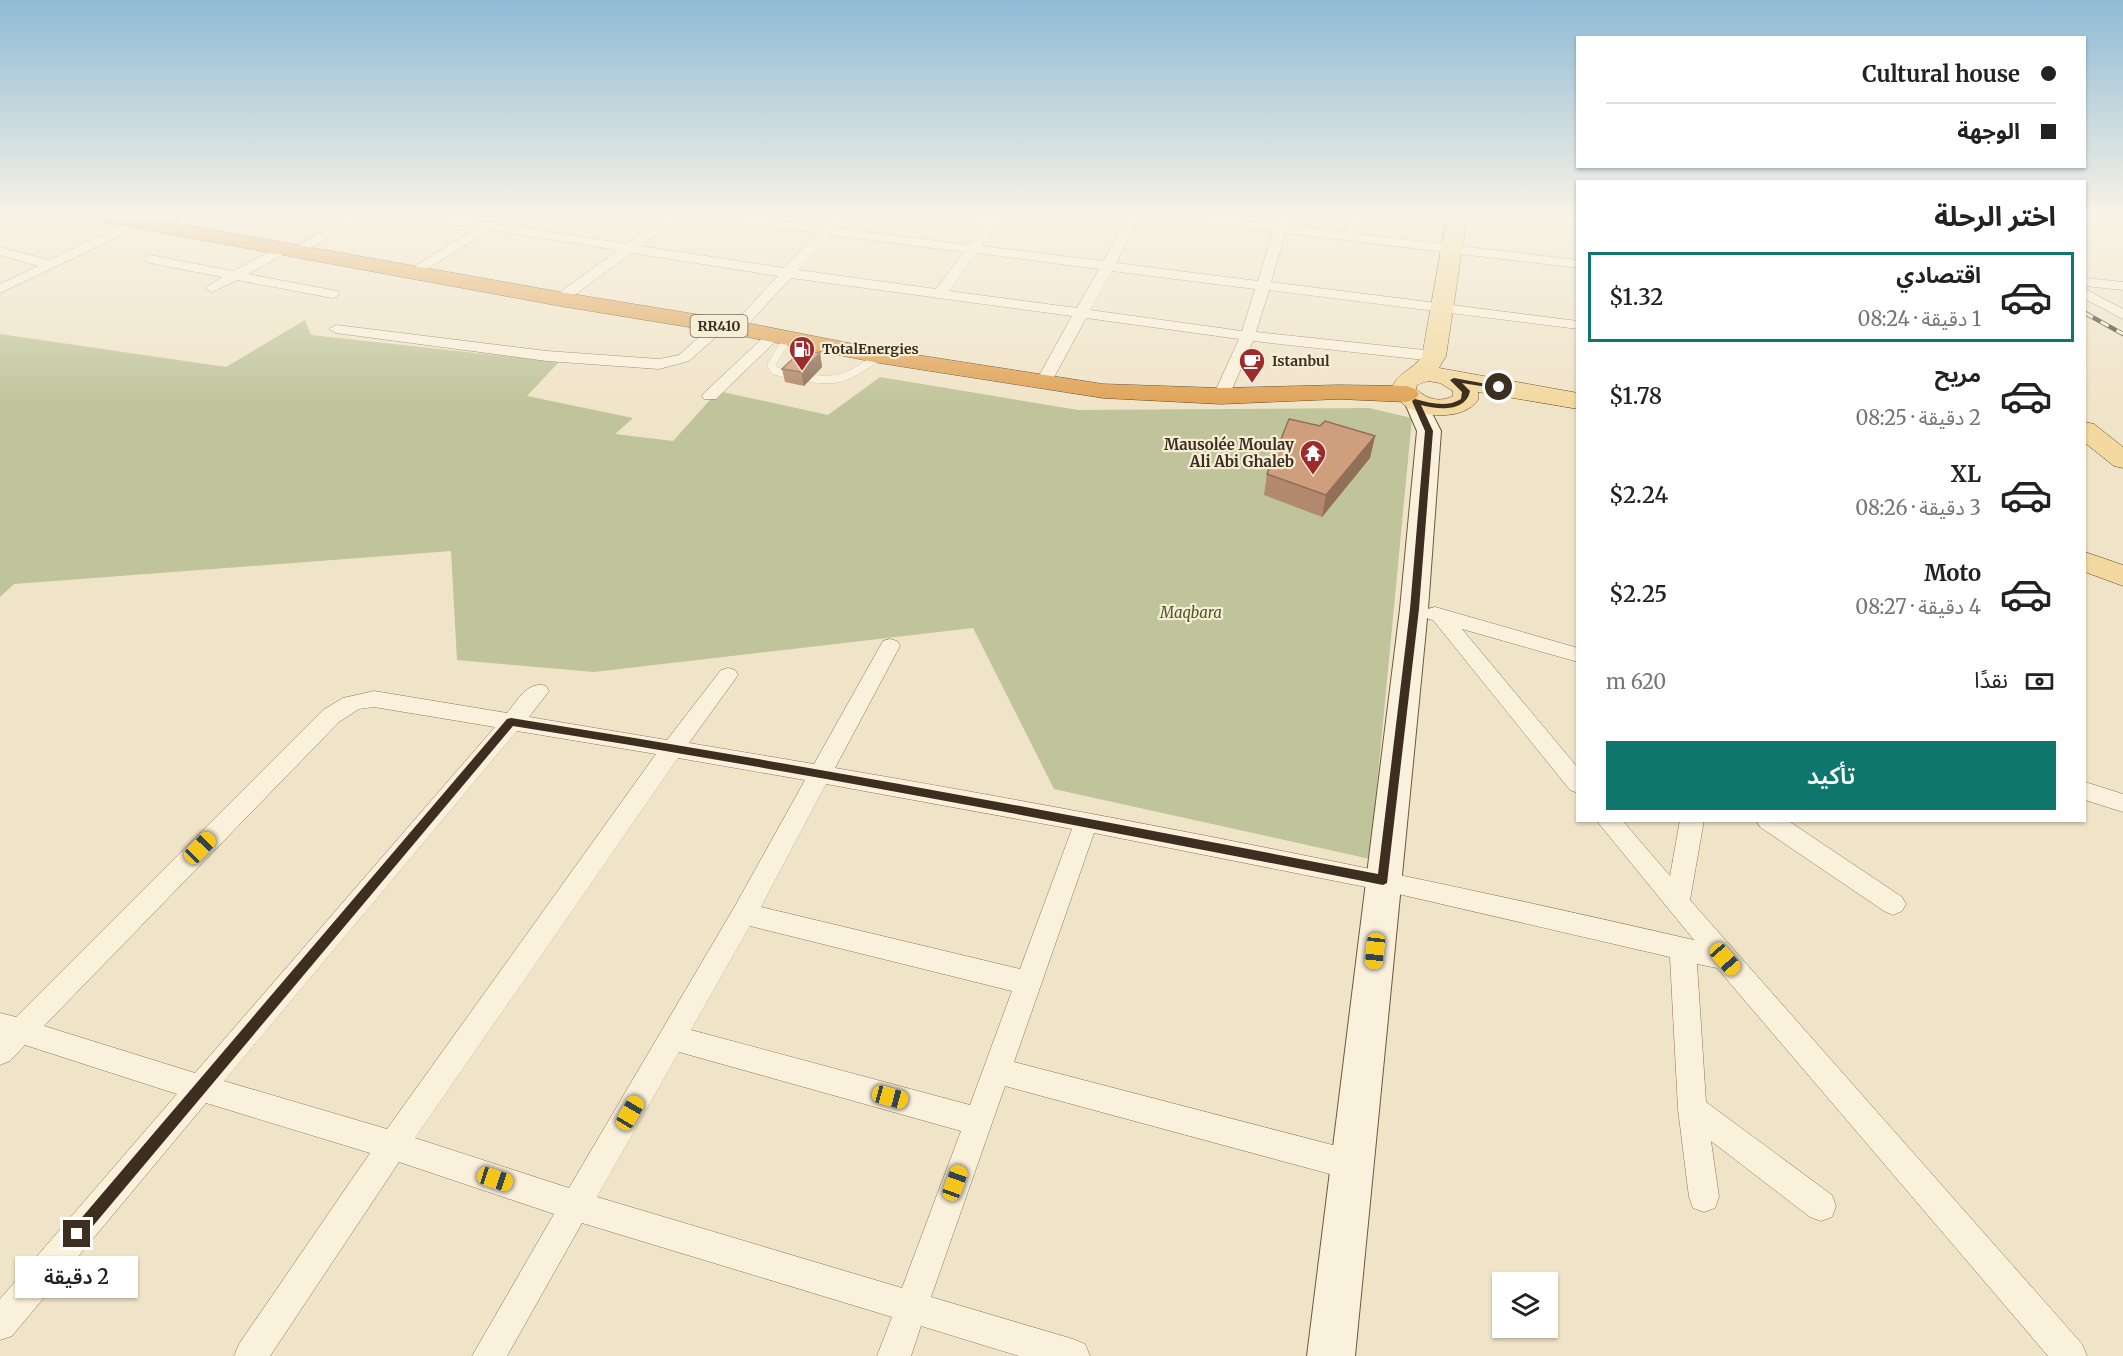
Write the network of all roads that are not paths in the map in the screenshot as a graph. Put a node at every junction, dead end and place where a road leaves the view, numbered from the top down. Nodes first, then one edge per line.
1 (21, 279) edge
2 (227, 279) edge
3 (257, 279) edge
4 (454, 279) edge
5 (587, 279) edge
6 (780, 279) edge
7 (835, 279) edge
8 (950, 279) edge
9 (1102, 279) edge
10 (1217, 279) edge
11 (1265, 279) edge
12 (1448, 279) edge
13 (2086, 282) edge
14 (1263, 285) junction
15 (2123, 286) edge
16 (212, 288) dead end
17 (0, 289) edge
18 (940, 293) junction
19 (332, 294) dead end
20 (2086, 295) edge
21 (560, 299) junction
22 (1444, 308) junction
23 (1083, 314) junction
24 (2123, 315) edge
25 (1576, 325) edge
26 (728, 327) junction
27 (336, 329) dead end
28 (1248, 336) junction
29 (780, 337) junction
30 (879, 356) junction
31 (793, 375) edge
32 (811, 378) edge
33 (1043, 383) junction
34 (1433, 389) junction
35 (710, 396) dead end
36 (1221, 396) junction
37 (1576, 401) edge
38 (2086, 431) edge
39 (2123, 460) edge
40 (2086, 561) edge
41 (2123, 576) edge
42 (1427, 612) junction
43 (890, 646) dead end
44 (1576, 654) edge
45 (728, 675) dead end
46 (538, 691) dead end
47 (511, 722) junction
48 (673, 748) junction
49 (820, 776) junction
50 (1576, 782) edge
51 (2086, 791) edge
52 (2123, 803) edge
53 (1086, 822) junction
54 (1610, 822) edge
55 (1692, 822) edge
56 (1771, 822) edge
57 (1383, 880) junction
58 (1677, 904) junction
59 (1893, 904) dead end
60 (744, 914) junction
61 (1683, 949) junction
62 (1725, 959) junction
63 (1027, 983) junction
64 (10, 1028) edge
65 (673, 1038) junction
66 (0, 1052) edge
67 (995, 1070) junction
68 (201, 1088) junction
69 (1692, 1109) junction
70 (977, 1121) junction
71 (393, 1145) junction
72 (1352, 1165) junction
73 (1704, 1197) dead end
74 (576, 1206) junction
75 (1821, 1206) dead end
76 (910, 1308) junction
77 (0, 1324) edge
78 (251, 1356) edge
79 (489, 1356) edge
80 (894, 1356) edge
81 (1073, 1356) edge
82 (1331, 1356) edge
83 (2070, 1356) edge

1 - 17 street
2 - 16 street
3 - 19 street
4 - 21 highway, RR410
5 - 21 street
6 - 26 street
7 - 18 street
8 - 18 street
9 - 23 street
10 - 14 street
11 - 14 street
12 - 22 main road
13 - 15 street
14 - 22 street
14 - 28 street
18 - 23 street
20 - 24 street
21 - 26 highway, RR410
22 - 25 street
22 - 34 main road
23 - 28 street
23 - 33 street
26 - 27 street
26 - 29 highway, RR410
28 - 34 street
28 - 36 street
29 - 30 highway, RR410
29 - 31 lane
29 - 35 street
30 - 32 lane
30 - 33 highway, RR410
33 - 36 highway, RR410
34 - 36 highway, RR410
34 - 37 main road, RR410
34 - 42 street
38 - 39 main road
40 - 41 main road
42 - 44 street
42 - 50 street
42 - 57 street
43 - 49 street
45 - 48 street
46 - 47 street
47 - 48 street
47 - 64 street
47 - 68 street
48 - 49 street
48 - 71 street
49 - 53 street
49 - 60 street
51 - 52 street
53 - 57 street
53 - 63 street
54 - 58 street
55 - 58 street
56 - 59 street
57 - 61 street
57 - 72 street
58 - 62 street
60 - 63 street
60 - 65 street
61 - 62 street
61 - 69 street
62 - 83 street
63 - 67 street
64 - 66 street
64 - 68 street
65 - 70 street
65 - 74 street
67 - 70 street
67 - 72 street
68 - 71 street
68 - 77 street
69 - 73 street
69 - 75 street
70 - 76 street
71 - 74 street
71 - 78 street
72 - 82 street
74 - 76 street
74 - 79 street
76 - 80 street
76 - 81 street

